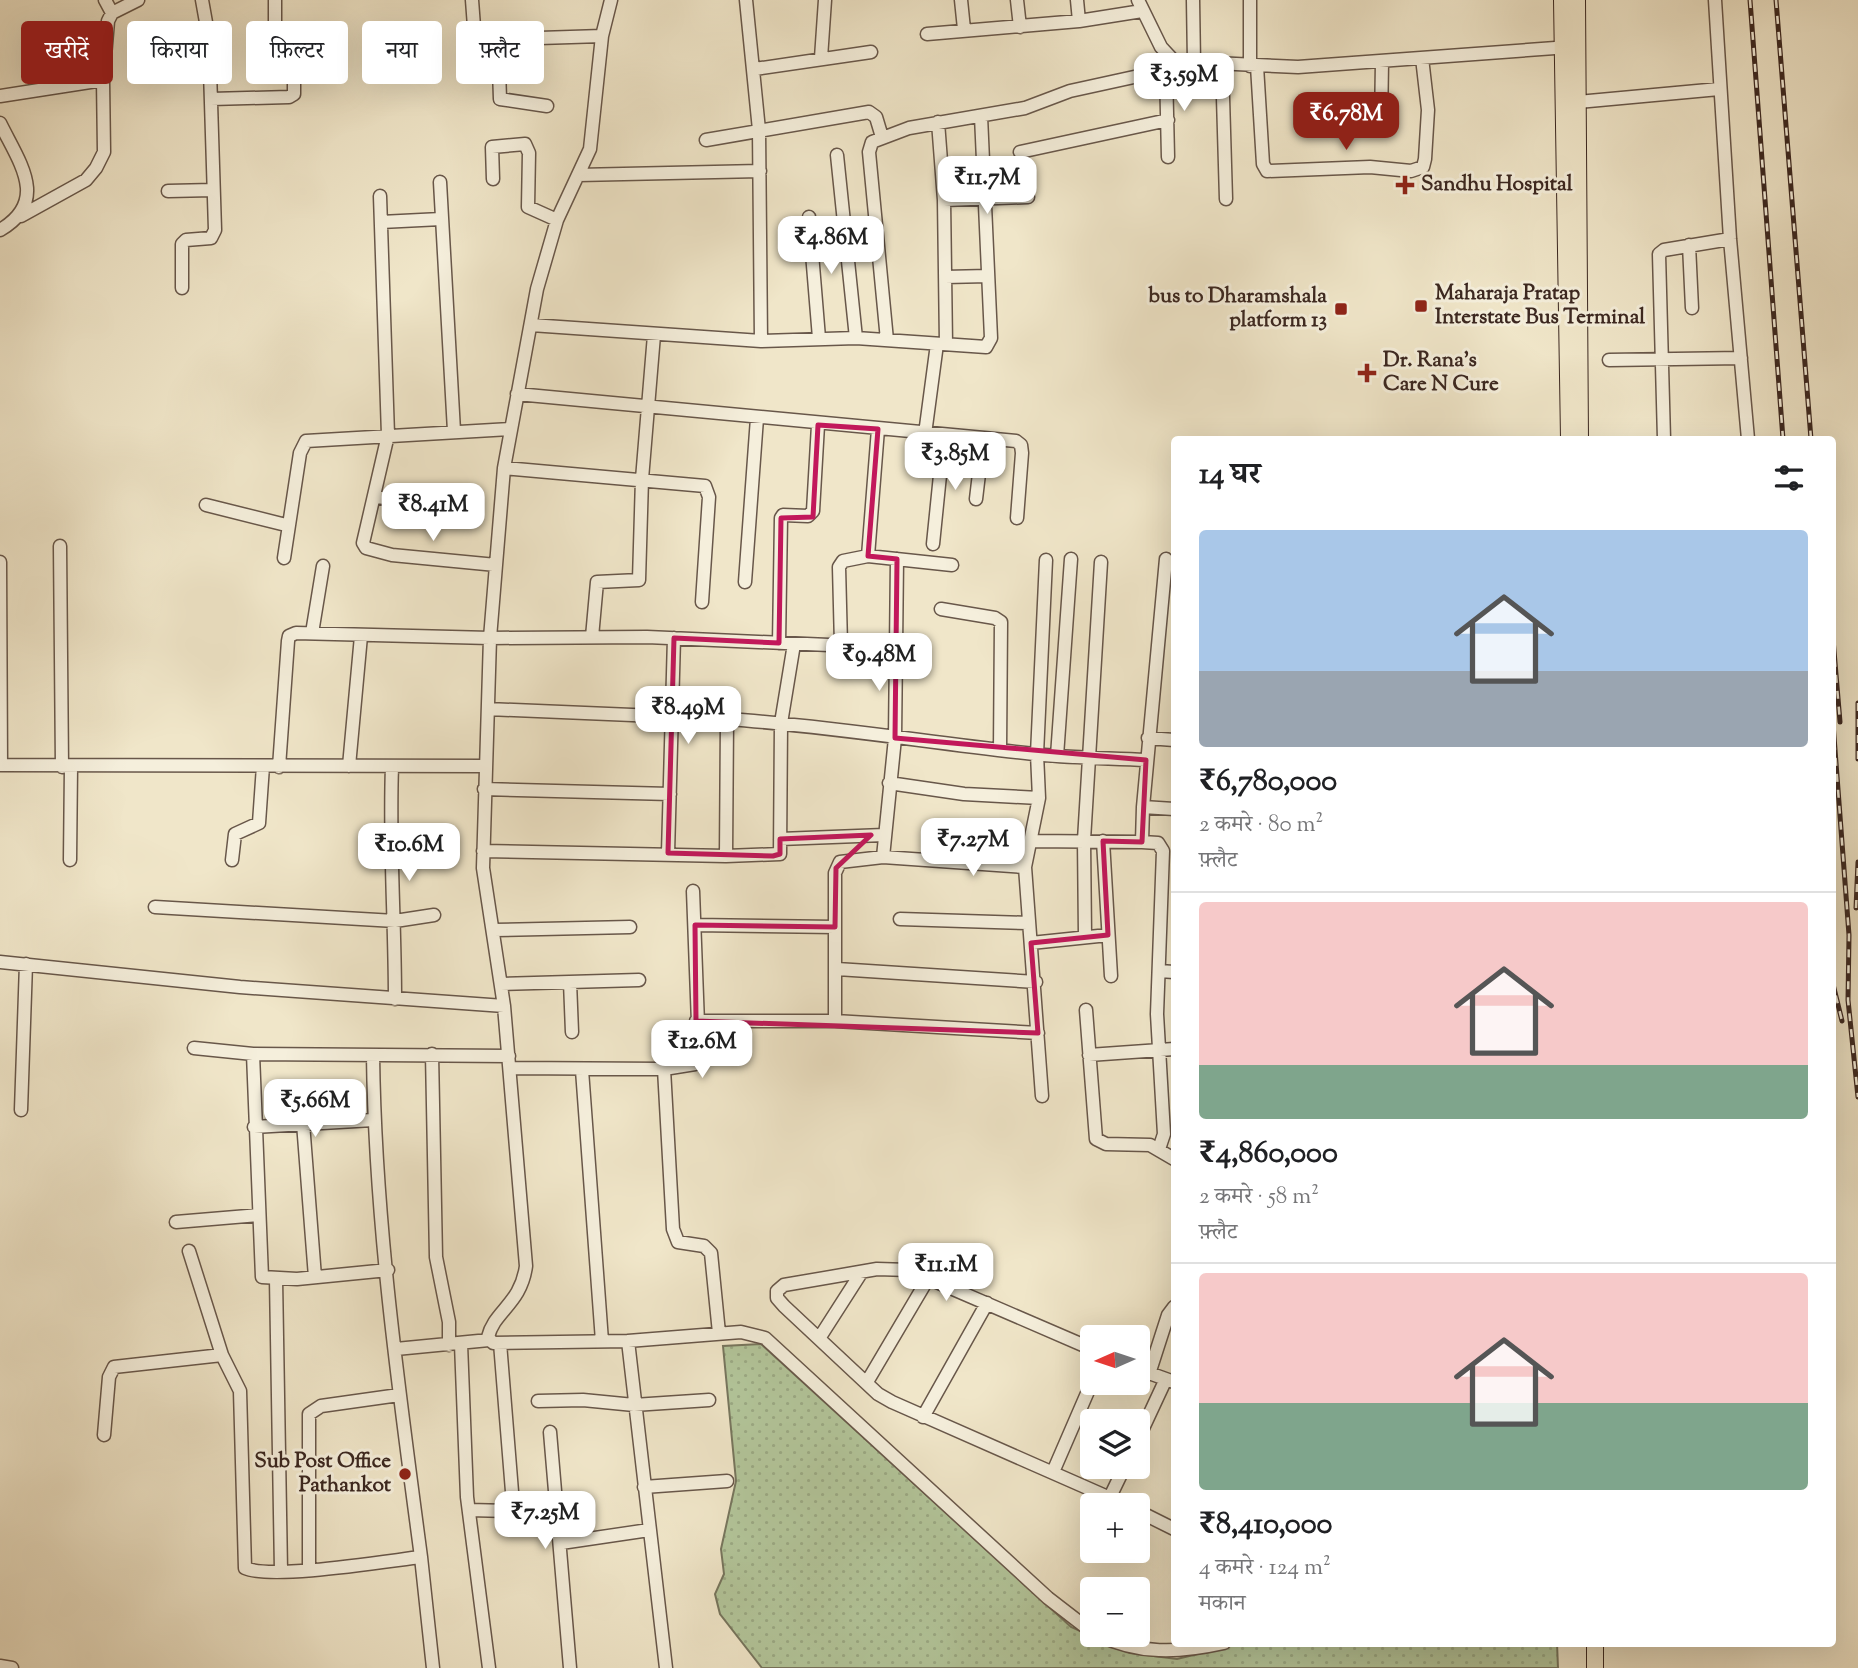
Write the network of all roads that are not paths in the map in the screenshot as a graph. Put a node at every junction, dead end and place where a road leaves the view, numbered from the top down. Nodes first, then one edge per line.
1 (105, 0) edge
2 (138, 0) edge
3 (202, 0) edge
4 (275, 0) edge
5 (471, 0) edge
6 (611, 0) edge
7 (746, 0) edge
8 (825, 0) edge
9 (961, 0) edge
10 (1017, 0) edge
11 (1077, 0) edge
12 (1192, 0) edge
13 (1250, 0) edge
14 (1562, 0) edge
15 (1577, 0) edge
16 (1715, 0) edge
17 (1140, 5) edge
18 (112, 13) junction
19 (107, 21) edge
20 (473, 21) edge
21 (1079, 21) junction
22 (1020, 27) junction
23 (964, 29) junction
24 (926, 34) dead end
25 (602, 36) junction
26 (544, 38) edge
27 (1569, 48) junction
28 (871, 52) dead end
29 (821, 58) junction
30 (1422, 58) junction
31 (1382, 62) junction
32 (1194, 63) junction
33 (1222, 64) junction
34 (1170, 66) junction
35 (1254, 66) junction
36 (754, 69) junction
37 (77, 84) edge
38 (103, 84) edge
39 (500, 84) edge
40 (1719, 89) junction
41 (0, 96) edge
42 (211, 99) junction
43 (1577, 102) junction
44 (547, 106) dead end
45 (981, 116) junction
46 (1168, 120) junction
47 (938, 122) junction
48 (1381, 124) dead end
49 (1, 128) edge
50 (759, 130) junction
51 (882, 137) junction
52 (706, 140) dead end
53 (1020, 152) dead end
54 (837, 155) dead end
55 (1168, 157) dead end
56 (760, 171) junction
57 (578, 175) junction
58 (493, 179) dead end
59 (440, 182) dead end
60 (213, 190) junction
61 (168, 191) dead end
62 (380, 196) dead end
63 (1028, 197) dead end
64 (987, 199) junction
65 (1226, 199) dead end
66 (944, 200) junction
67 (21, 216) junction
68 (809, 217) dead end
69 (442, 219) junction
70 (557, 220) junction
71 (381, 222) junction
72 (0, 230) edge
73 (1730, 239) junction
74 (1689, 245) junction
75 (988, 276) junction
76 (945, 277) junction
77 (182, 288) dead end
78 (1692, 309) dead end
79 (531, 325) junction
80 (654, 335) junction
81 (819, 338) junction
82 (856, 338) junction
83 (887, 340) junction
84 (761, 341) junction
85 (941, 344) junction
86 (1741, 358) junction
87 (1609, 360) dead end
88 (1661, 361) junction
89 (517, 394) junction
90 (650, 406) junction
91 (757, 418) junction
92 (818, 425) junction
93 (511, 429) junction
94 (878, 429) junction
95 (454, 431) junction
96 (925, 434) junction
97 (388, 435) junction
98 (944, 436) junction
99 (1569, 436) edge
100 (1580, 436) edge
101 (1664, 436) edge
102 (1748, 436) edge
103 (983, 440) junction
104 (504, 468) junction
105 (642, 478) junction
106 (375, 497) junction
107 (976, 499) dead end
108 (427, 502) dead end
109 (206, 505) dead end
110 (1017, 518) dead end
111 (286, 525) junction
112 (933, 544) dead end
113 (60, 546) dead end
114 (868, 556) junction
115 (284, 558) dead end
116 (897, 559) junction
117 (1046, 559) dead end
118 (1071, 559) dead end
119 (1166, 559) dead end
120 (0, 562) edge
121 (1101, 562) dead end
122 (496, 565) junction
123 (952, 565) dead end
124 (323, 566) dead end
125 (745, 582) dead end
126 (702, 602) dead end
127 (941, 609) dead end
128 (1168, 623) edge
129 (312, 632) junction
130 (361, 636) junction
131 (1, 637) edge
132 (592, 637) junction
133 (490, 638) junction
134 (674, 638) junction
135 (779, 643) junction
136 (794, 643) junction
137 (841, 645) junction
138 (897, 648) junction
139 (488, 709) junction
140 (672, 719) junction
141 (727, 719) junction
142 (781, 723) junction
143 (895, 738) junction
144 (1148, 738) junction
145 (1171, 740) edge
146 (1000, 750) junction
147 (1037, 754) junction
148 (1057, 756) junction
149 (1088, 757) junction
150 (1146, 760) junction
151 (0, 765) edge
152 (263, 765) junction
153 (67, 766) junction
154 (279, 766) junction
155 (349, 766) junction
156 (486, 766) junction
157 (392, 767) junction
158 (889, 783) junction
159 (484, 789) junction
160 (670, 794) junction
161 (1039, 798) junction
162 (1143, 807) junction
163 (1171, 809) edge
164 (884, 835) junction
165 (780, 839) junction
166 (1030, 841) junction
167 (1084, 841) junction
168 (1103, 841) junction
169 (1142, 842) junction
170 (483, 851) junction
171 (668, 853) junction
172 (726, 856) junction
173 (883, 857) junction
174 (70, 860) dead end
175 (232, 860) dead end
176 (1025, 867) junction
177 (693, 891) dead end
178 (155, 907) dead end
179 (434, 915) dead end
180 (900, 919) dead end
181 (395, 920) junction
182 (1028, 923) junction
183 (695, 926) junction
184 (630, 927) dead end
185 (835, 927) junction
186 (494, 930) junction
187 (1085, 936) junction
188 (1108, 936) junction
189 (1031, 943) junction
190 (0, 962) edge
191 (26, 964) junction
192 (837, 969) junction
193 (1159, 971) junction
194 (1171, 972) edge
195 (1111, 976) dead end
196 (639, 980) dead end
197 (570, 982) junction
198 (1036, 982) junction
199 (501, 984) junction
200 (395, 999) junction
201 (504, 1006) junction
202 (1086, 1010) dead end
203 (696, 1021) junction
204 (835, 1021) junction
205 (572, 1032) dead end
206 (1038, 1033) junction
207 (194, 1048) dead end
208 (1171, 1049) edge
209 (1158, 1051) junction
210 (253, 1054) junction
211 (432, 1054) junction
212 (373, 1055) junction
213 (1089, 1055) junction
214 (509, 1062) junction
215 (664, 1069) junction
216 (582, 1070) junction
217 (1042, 1096) dead end
218 (20, 1110) dead end
219 (373, 1120) junction
220 (303, 1123) junction
221 (254, 1127) junction
222 (1159, 1149) junction
223 (1171, 1157) edge
224 (258, 1215) junction
225 (176, 1222) dead end
226 (190, 1251) dead end
227 (388, 1270) junction
228 (861, 1273) junction
229 (314, 1277) junction
230 (929, 1277) junction
231 (276, 1279) junction
232 (986, 1303) junction
233 (1171, 1311) edge
234 (719, 1333) junction
235 (820, 1337) junction
236 (602, 1341) junction
237 (628, 1341) junction
238 (494, 1342) junction
239 (455, 1344) junction
240 (1080, 1344) edge
241 (396, 1349) junction
242 (222, 1355) junction
243 (1150, 1356) edge
244 (1150, 1374) edge
245 (1169, 1381) edge
246 (867, 1382) junction
247 (399, 1395) junction
248 (1086, 1395) edge
249 (709, 1400) dead end
250 (538, 1401) dead end
251 (634, 1405) junction
252 (923, 1416) junction
253 (1150, 1417) edge
254 (550, 1432) dead end
255 (104, 1435) dead end
256 (1053, 1472) junction
257 (727, 1482) dead end
258 (644, 1487) junction
259 (1101, 1493) edge
260 (469, 1510) junction
261 (1150, 1515) edge
262 (1171, 1523) edge
263 (649, 1530) junction
264 (561, 1543) junction
265 (421, 1557) junction
266 (309, 1570) junction
267 (281, 1571) junction
268 (1080, 1622) edge
269 (1132, 1647) edge
270 (1201, 1647) edge
271 (1595, 1647) edge
272 (0, 1666) edge
273 (12, 1668) edge
274 (433, 1668) edge
275 (489, 1668) edge
276 (570, 1668) edge
277 (666, 1668) edge
278 (1595, 1668) edge

1 - 18 street
2 - 18 street
3 - 42 street
4 - 42 street
5 - 20 street
6 - 25 street
7 - 36 street
8 - 29 street
9 - 23 street
10 - 22 street
11 - 21 street
12 - 32 street
13 - 35 street
14 - 27 main road
15 - 27 main road
16 - 40 street
17 - 21 street
17 - 34 street
18 - 19 street
21 - 22 street
22 - 23 street
23 - 24 street
25 - 26 street
25 - 57 street
27 - 30 street
27 - 43 main road
27 - 99 main road
28 - 29 street
29 - 36 street
30 - 31 street
30 - 35 street
31 - 35 street
31 - 48 street
32 - 33 street
32 - 34 street
33 - 35 street
33 - 65 street
34 - 45 street
34 - 46 street
36 - 50 street
37 - 41 street
38 - 67 street
39 - 44 street
40 - 43 street
40 - 73 street
42 - 60 street
43 - 100 main road
45 - 47 street
45 - 64 street
46 - 53 street
46 - 55 street
47 - 51 street
47 - 66 street
49 - 67 street
50 - 51 street
50 - 52 street
50 - 56 street
51 - 83 street
54 - 82 street
56 - 57 street
56 - 84 street
57 - 70 street
58 - 70 street
59 - 69 street
60 - 61 street
60 - 77 street
62 - 71 street
63 - 64 street
64 - 66 street
64 - 75 street
66 - 76 street
67 - 72 street
68 - 81 street
69 - 71 street
69 - 95 street
70 - 79 street
71 - 97 street
73 - 74 street
73 - 86 street
74 - 78 street
74 - 88 street
75 - 76 street
75 - 85 street
76 - 85 street
79 - 80 street
79 - 89 street
80 - 84 street
80 - 90 street
81 - 82 street
81 - 84 street
82 - 83 street
83 - 85 street
85 - 96 street
86 - 88 street
86 - 102 street
87 - 88 street
88 - 101 street
89 - 90 street
89 - 93 street
90 - 91 street
90 - 105 street
91 - 92 street
91 - 125 street
92 - 94 street
92 - 135 street
93 - 95 street
93 - 104 street
94 - 96 street
94 - 114 street
95 - 97 street
96 - 98 street
97 - 106 street
97 - 111 street
98 - 103 street
98 - 112 street
103 - 107 street
103 - 110 street
104 - 105 street
104 - 122 street
105 - 126 street
105 - 132 street
106 - 108 street
106 - 122 street
109 - 111 street
111 - 115 street
113 - 153 street
114 - 116 street
114 - 137 street
116 - 123 street
116 - 138 street
117 - 147 street
118 - 148 street
119 - 128 street
120 - 131 street
121 - 149 street
122 - 133 street
124 - 129 street
127 - 146 street
128 - 144 street
129 - 130 street
129 - 154 street
130 - 133 street
130 - 155 street
131 - 151 street
132 - 133 street
132 - 134 street
133 - 139 street
134 - 135 street
134 - 140 street
135 - 136 street
136 - 137 street
136 - 142 street
137 - 138 street
138 - 143 street
139 - 140 street
139 - 156 street
140 - 141 street
140 - 160 street
141 - 142 street
141 - 172 street
142 - 143 street
142 - 165 street
143 - 146 street
143 - 158 street
144 - 145 street
144 - 150 street
146 - 147 street
147 - 148 street
147 - 161 street
148 - 149 street
149 - 150 street
149 - 167 street
150 - 162 street
151 - 153 street
152 - 153 street
152 - 154 street
152 - 175 street
153 - 174 street
154 - 155 street
155 - 157 street
156 - 157 street
156 - 159 street
157 - 181 street
158 - 161 street
158 - 164 street
159 - 160 street
159 - 170 street
160 - 171 street
161 - 166 street
162 - 163 street
162 - 169 street
164 - 165 street
164 - 173 street
165 - 172 street
166 - 167 street
166 - 176 street
167 - 168 street
167 - 187 street
168 - 169 street
168 - 188 street
169 - 193 street
170 - 171 street
170 - 186 street
171 - 172 street
173 - 176 street
173 - 185 street
176 - 182 street
177 - 183 street
178 - 181 street
179 - 181 street
180 - 182 street
181 - 200 street
182 - 189 street
183 - 185 street
183 - 203 street
184 - 186 street
185 - 192 street
186 - 199 street
187 - 188 street
187 - 189 street
188 - 195 street
189 - 198 street
190 - 191 street
191 - 200 street
191 - 218 street
192 - 198 street
192 - 204 street
193 - 194 street
193 - 209 street
196 - 197 street
197 - 199 street
197 - 205 street
198 - 206 street
199 - 201 street
200 - 201 street
201 - 214 street
202 - 213 street
203 - 204 street
203 - 215 street
204 - 206 street
206 - 217 street
207 - 210 street
208 - 209 street
209 - 213 street
209 - 222 street
210 - 212 street
210 - 221 street
211 - 212 street
211 - 214 street
211 - 239 street
212 - 219 street
213 - 222 street
214 - 216 street
214 - 238 street
215 - 216 street
215 - 234 street
216 - 236 street
219 - 220 street
219 - 227 street
220 - 221 street
220 - 229 street
221 - 224 street
222 - 223 street
224 - 225 street
224 - 231 street
226 - 242 street
227 - 229 street
227 - 241 street
228 - 230 street
228 - 235 street
228 - 235 street
229 - 231 street
230 - 232 street
230 - 246 street
231 - 267 street
232 - 240 street
232 - 252 street
233 - 243 street
234 - 237 street
234 - 268 street
235 - 246 street
236 - 237 street
236 - 238 street
237 - 251 street
238 - 239 street
238 - 260 street
239 - 241 street
239 - 260 street
241 - 247 street
242 - 255 street
242 - 267 street
244 - 245 street
245 - 253 street
246 - 252 street
247 - 265 street
247 - 266 street
248 - 256 street
249 - 251 street
250 - 251 street
251 - 258 street
252 - 256 street
254 - 264 street
256 - 259 street
257 - 258 street
258 - 263 street
260 - 275 street
261 - 262 street
263 - 264 street
263 - 277 street
264 - 276 street
265 - 266 street
265 - 274 street
266 - 267 street
269 - 270 street
271 - 278 main road
272 - 273 street

